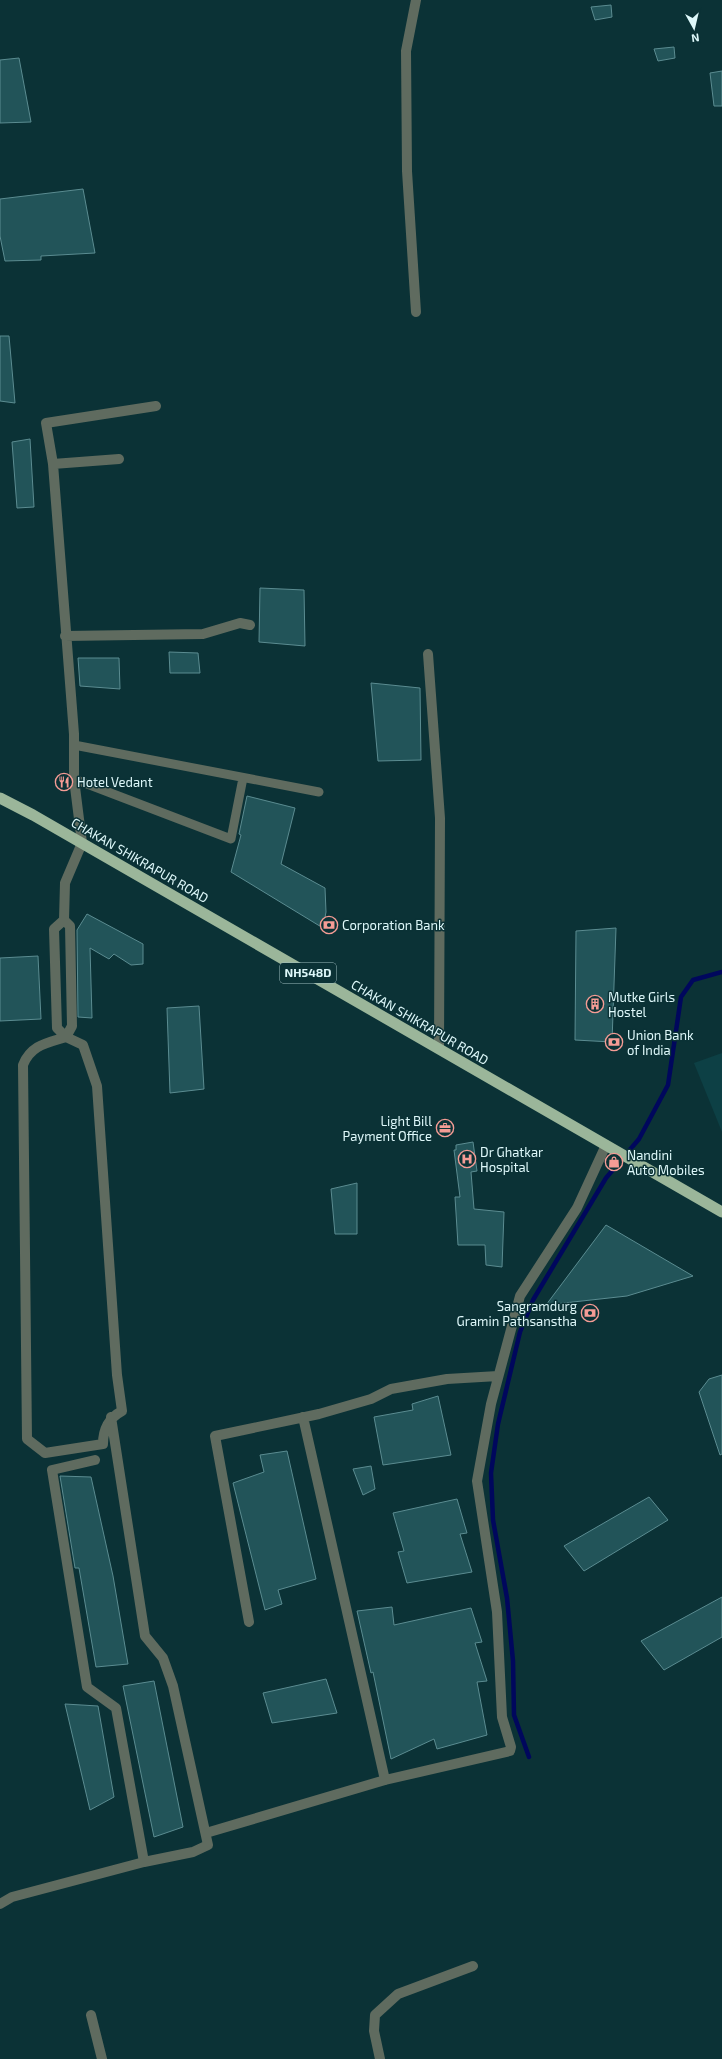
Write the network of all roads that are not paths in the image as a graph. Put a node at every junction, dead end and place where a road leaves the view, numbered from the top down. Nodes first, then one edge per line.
1 (416, 0) edge
2 (416, 312) dead end
3 (156, 406) dead end
4 (119, 459) dead end
5 (53, 464) junction
6 (250, 625) dead end
7 (66, 636) junction
8 (428, 654) dead end
9 (74, 745) junction
10 (243, 778) junction
11 (74, 779) junction
12 (319, 792) dead end
13 (0, 798) edge
14 (82, 843) junction
15 (64, 920) junction
16 (66, 1037) junction
17 (439, 1049) junction
18 (610, 1148) junction
19 (722, 1212) edge
20 (498, 1376) junction
21 (111, 1417) junction
22 (303, 1417) junction
23 (95, 1460) dead end
24 (249, 1622) dead end
25 (385, 1780) junction
26 (206, 1833) junction
27 (144, 1862) junction
28 (0, 1904) edge
29 (473, 1966) dead end
30 (92, 2015) dead end
31 (102, 2059) edge
32 (380, 2059) edge

1 - 2 street
3 - 5 street
4 - 5 street
5 - 7 street
6 - 7 street
7 - 9 street
8 - 17 street
9 - 10 lane
9 - 11 street
10 - 11 lane
10 - 12 lane
11 - 14 street
13 - 14 highway, CHAKAN SHIKRAPUR ROAD / NH548D
14 - 15 street
14 - 17 highway, CHAKAN SHIKRAPUR ROAD / NH548D
15 - 16 street
15 - 16 street
16 - 21 street
16 - 21 street
17 - 18 highway, CHAKAN SHIKRAPUR ROAD / NH548D
18 - 19 highway, CHAKAN SHIKRAPUR ROAD / NH548D
18 - 20 street
20 - 22 street
20 - 25 street
21 - 26 street
22 - 24 street
22 - 25 street
23 - 27 street
25 - 26 street
26 - 27 street
27 - 28 street
29 - 32 street
30 - 31 street

